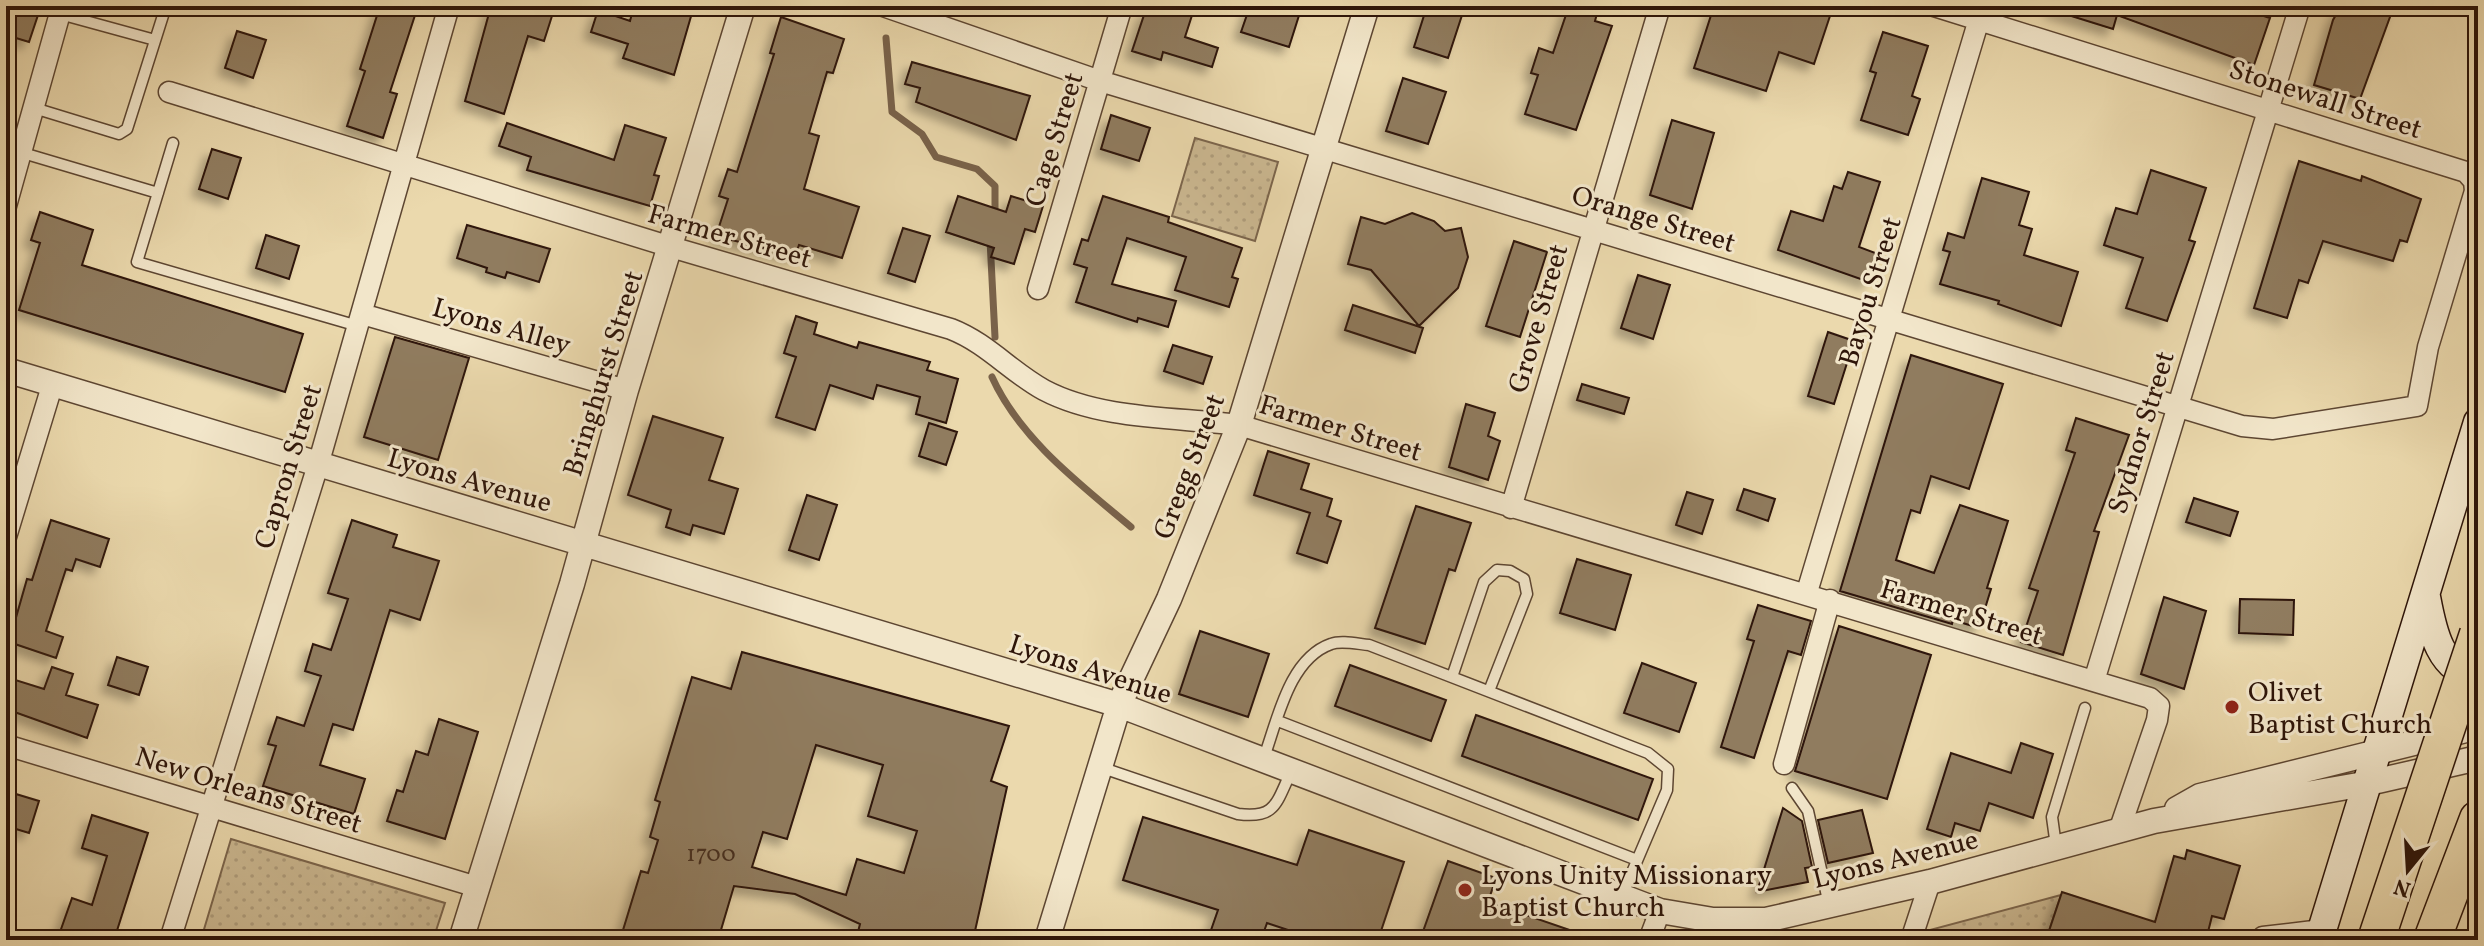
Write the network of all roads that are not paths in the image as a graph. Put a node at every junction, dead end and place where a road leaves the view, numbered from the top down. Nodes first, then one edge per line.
1 (166, 6) edge
2 (449, 6) edge
3 (743, 6) edge
4 (884, 6) edge
5 (1122, 6) edge
6 (1367, 6) edge
7 (1660, 6) edge
8 (1934, 6) edge
9 (2300, 6) edge
10 (61, 10) edge
11 (1981, 13) edge
12 (155, 40) junction
13 (1100, 81) junction
14 (169, 92) dead end
15 (2267, 107) junction
16 (34, 108) junction
17 (173, 143) dead end
18 (1324, 148) junction
19 (23, 153) junction
20 (403, 164) junction
21 (158, 193) junction
22 (6, 206) edge
23 (1592, 228) junction
24 (671, 247) junction
25 (1038, 289) dead end
26 (1890, 318) junction
27 (360, 320) junction
28 (6, 370) edge
29 (52, 386) junction
30 (626, 390) junction
31 (2177, 405) junction
32 (2417, 406) joint
33 (2478, 422) edge
34 (1239, 425) junction
35 (318, 465) junction
36 (1511, 508) junction
37 (6, 537) edge
38 (583, 544) junction
39 (1807, 592) junction
40 (2425, 592) junction
41 (1830, 600) junction
42 (2478, 634) edge
43 (2478, 676) edge
44 (1452, 677) junction
45 (2094, 681) junction
46 (1489, 691) junction
47 (1119, 705) junction
48 (2085, 708) dead end
49 (1278, 721) junction
50 (2478, 727) edge
51 (6, 745) edge
52 (2375, 750) junction
53 (2478, 758) edge
54 (1263, 760) junction
55 (1784, 764) dead end
56 (1099, 767) junction
57 (1292, 770) junction
58 (2364, 784) junction
59 (1792, 788) dead end
60 (211, 806) junction
61 (2478, 819) edge
62 (2154, 821) junction
63 (2119, 831) junction
64 (2057, 848) junction
65 (1637, 860) junction
66 (1930, 882) junction
67 (477, 887) junction
68 (1622, 897) junction
69 (1829, 905) junction
70 (1660, 911) junction
71 (2320, 935) edge
72 (170, 940) edge
73 (461, 940) edge
74 (1047, 940) edge
75 (1649, 940) edge
76 (1911, 940) edge
77 (2262, 940) edge
78 (2376, 940) edge
79 (2432, 940) edge

1 - 12 lane
2 - 20 street, Capron Street
3 - 24 street, Bringhurst Street
4 - 13 street, Orange Street
5 - 13 street, Cage Street
6 - 18 street, Gregg Street
7 - 23 street, Grove Street
8 - 11 street, Stonewall Street
9 - 15 street, Sydnor Street
10 - 12 lane
10 - 16 street
11 - 15 street, Stonewall Street
11 - 26 street, Bayou Street
12 - 16 lane
13 - 18 street, Orange Street
13 - 25 street, Cage Street
14 - 20 street, Farmer Street
15 - 31 street, Sydnor Street
15 - 32 street, Stonewall Street
16 - 19 street
17 - 21 lane
18 - 23 street, Orange Street
18 - 34 street, Gregg Street
19 - 21 lane
19 - 22 street
20 - 24 street, Farmer Street
20 - 27 street, Capron Street
21 - 27 lane
23 - 26 street, Orange Street
23 - 36 street, Grove Street
24 - 30 street, Bringhurst Street
24 - 34 street, Farmer Street
26 - 31 street, Orange Street
26 - 39 street, Bayou Street
27 - 30 street, Lyons Alley
27 - 35 street, Capron Street
28 - 29 street, Lyons Avenue
29 - 35 street, Lyons Avenue
29 - 37 street
30 - 38 street, Bringhurst Street
31 - 32 street, Orange Street
31 - 45 street, Sydnor Street
33 - 40 main road
34 - 36 street, Farmer Street
34 - 47 street, Gregg Street
35 - 38 street, Lyons Avenue
35 - 60 street, Capron Street
36 - 39 street, Farmer Street
38 - 47 street, Lyons Avenue
38 - 67 street, Bringhurst Street
39 - 41 street, Farmer Street
40 - 43 main road
40 - 52 main road
41 - 45 street, Farmer Street
41 - 55 street
42 - 78 highway, bridge
44 - 46 lane
44 - 46 lane
44 - 49 lane
45 - 63 street
46 - 65 lane
47 - 54 street, Lyons Avenue
47 - 56 street, Gregg Street
48 - 64 lane
49 - 54 lane
49 - 65 lane
50 - 52 street, Lyons Avenue
51 - 60 street, New Orleans Street
52 - 58 main road
52 - 62 street, Lyons Avenue
53 - 58 street, Lyons Avenue
54 - 57 street, Lyons Avenue
56 - 57 lane
56 - 74 street, Gregg Street
57 - 68 street, Lyons Avenue
58 - 62 street, Lyons Avenue
58 - 71 main road
59 - 69 lane
60 - 67 street, New Orleans Street
60 - 72 street, Capron Street
61 - 79 highway
62 - 63 street, Lyons Avenue
63 - 64 street, Lyons Avenue
64 - 66 street, Lyons Avenue
65 - 68 lane
66 - 69 street, Lyons Avenue
66 - 76 street
67 - 73 street, Bringhurst Street
68 - 70 street, Lyons Avenue
69 - 70 street, Lyons Avenue
70 - 75 street
71 - 77 street

